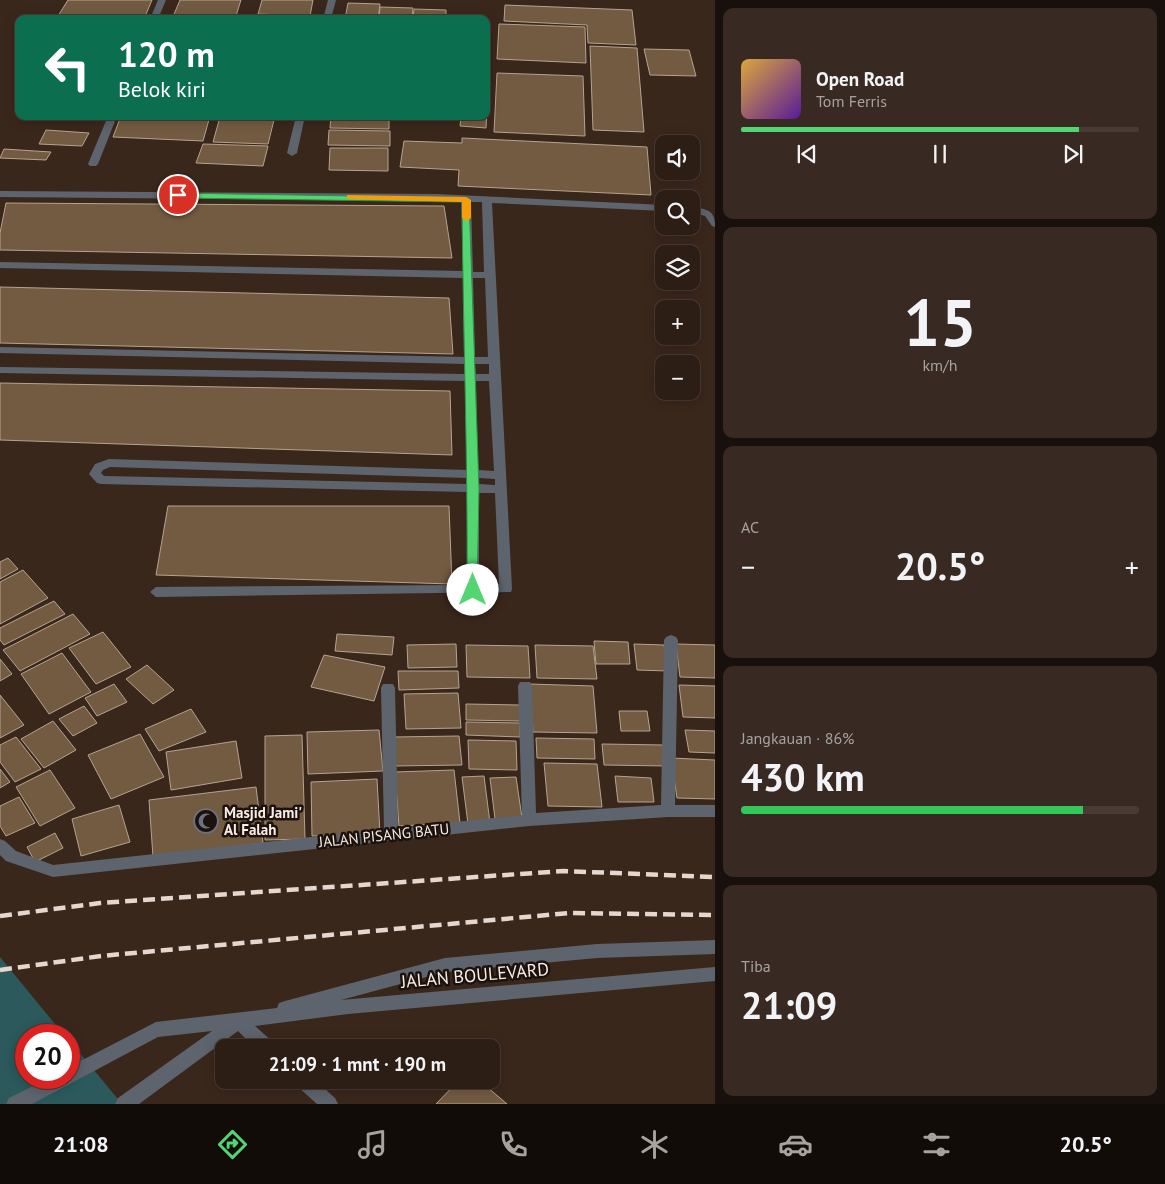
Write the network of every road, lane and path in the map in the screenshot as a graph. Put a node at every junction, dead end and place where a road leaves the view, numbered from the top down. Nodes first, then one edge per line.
1 (162, 0) edge
2 (332, 0) edge
3 (156, 15) edge
4 (328, 15) edge
5 (111, 120) edge
6 (300, 120) edge
7 (292, 153) dead end
8 (94, 164) dead end
9 (0, 194) edge
10 (466, 200) junction
11 (487, 200) junction
12 (655, 208) edge
13 (700, 212) edge
14 (715, 224) edge
15 (0, 265) edge
16 (468, 274) junction
17 (489, 275) junction
18 (0, 350) edge
19 (469, 361) junction
20 (494, 361) junction
21 (0, 370) edge
22 (469, 377) junction
23 (494, 378) junction
24 (472, 475) junction
25 (500, 475) junction
26 (474, 489) junction
27 (502, 489) junction
28 (473, 590) junction
29 (156, 592) dead end
30 (670, 640) dead end
31 (525, 686) dead end
32 (388, 688) dead end
33 (668, 811) junction
34 (715, 811) edge
35 (529, 820) junction
36 (391, 834) junction
37 (0, 845) edge
38 (715, 947) edge
39 (715, 974) edge
40 (238, 1021) junction
41 (257, 1039) edge
42 (80, 1070) edge
43 (44, 1089) edge
44 (313, 1089) edge
45 (15, 1104) edge
46 (124, 1104) edge
47 (329, 1104) edge

1 - 3 street
2 - 4 street
5 - 8 street
6 - 7 street
9 - 10 street
10 - 11 street
10 - 16 street
11 - 12 street
11 - 17 street
13 - 14 street
15 - 16 street
16 - 17 street
16 - 19 street
17 - 20 street
18 - 19 street
19 - 20 street
19 - 22 street
20 - 23 street
21 - 22 street
22 - 23 street
22 - 24 street
23 - 25 street
24 - 25 street
24 - 26 street
24 - 26 street
25 - 27 street
26 - 27 street
26 - 28 street
27 - 28 street
28 - 29 street
30 - 33 street
31 - 35 street
32 - 36 street
33 - 34 street, JALAN PISANG BATU
33 - 35 street, JALAN PISANG BATU
35 - 36 street, JALAN PISANG BATU
36 - 37 street, JALAN PISANG BATU
38 - 40 street
39 - 40 street, JALAN BOULEVARD
40 - 41 street
40 - 42 street, JALAN BOULEVARD
40 - 46 street, JALAN BOULEVARD
43 - 45 street
44 - 47 street

